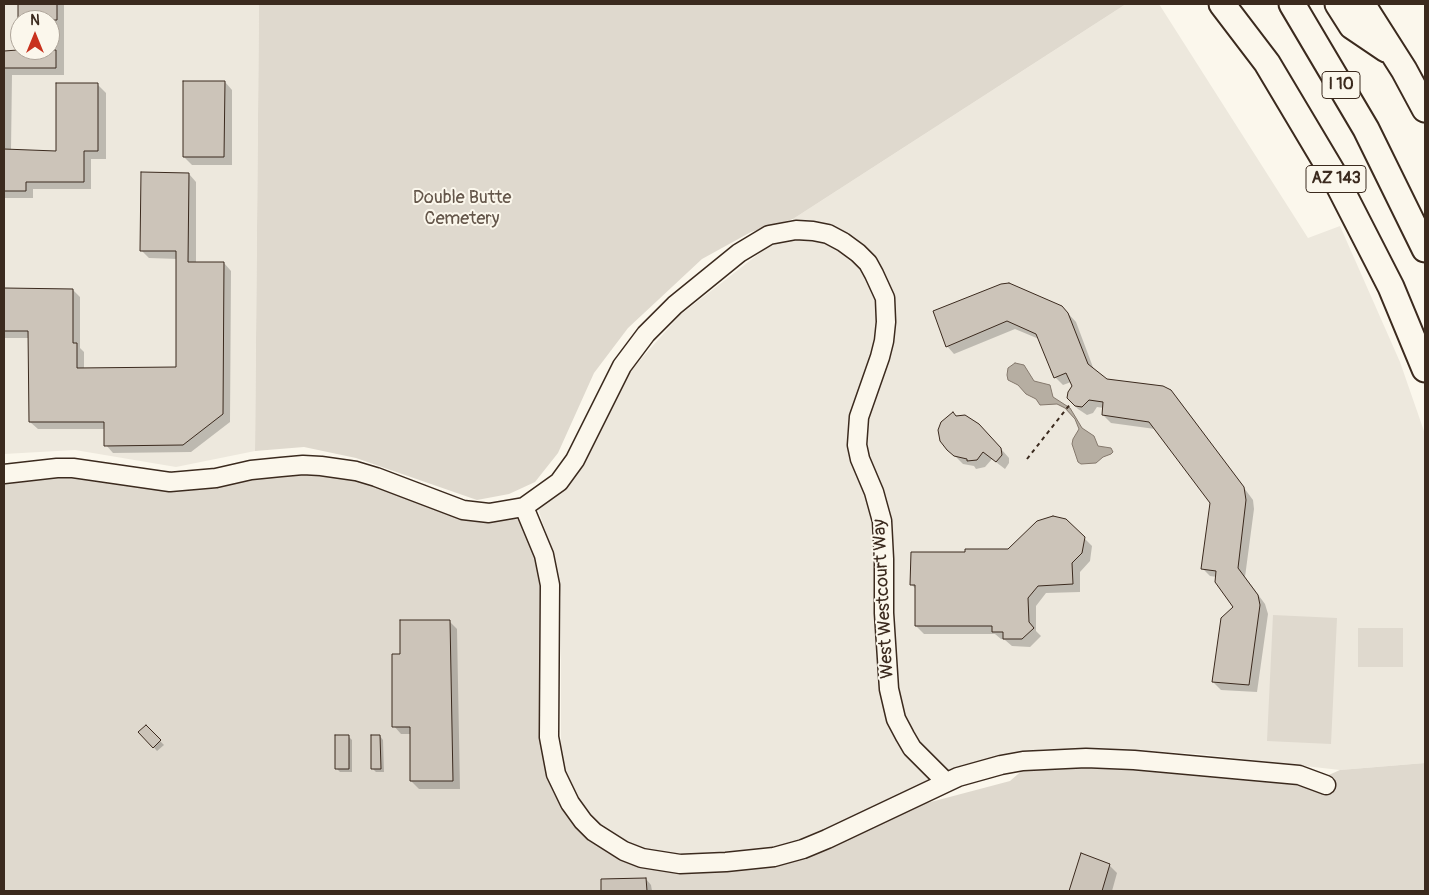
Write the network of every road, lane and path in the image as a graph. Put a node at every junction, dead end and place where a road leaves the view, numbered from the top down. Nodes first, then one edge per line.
1 (1222, 4) edge
2 (1292, 4) edge
3 (1338, 4) edge
4 (1362, 4) edge
5 (1394, 54) junction
6 (1425, 109) edge
7 (1425, 249) edge
8 (1425, 369) edge
9 (1071, 403) dead end
10 (1027, 459) dead end
11 (4, 474) edge
12 (524, 507) junction
13 (946, 782) junction
14 (1326, 785) dead end

1 - 8 highway, AZ 143
2 - 7 highway, I 10
3 - 5 highway
4 - 5 highway
5 - 6 highway
9 - 10 path
11 - 12 street, West Westcourt Way
12 - 13 street
12 - 13 street, West Westcourt Way
13 - 14 street

